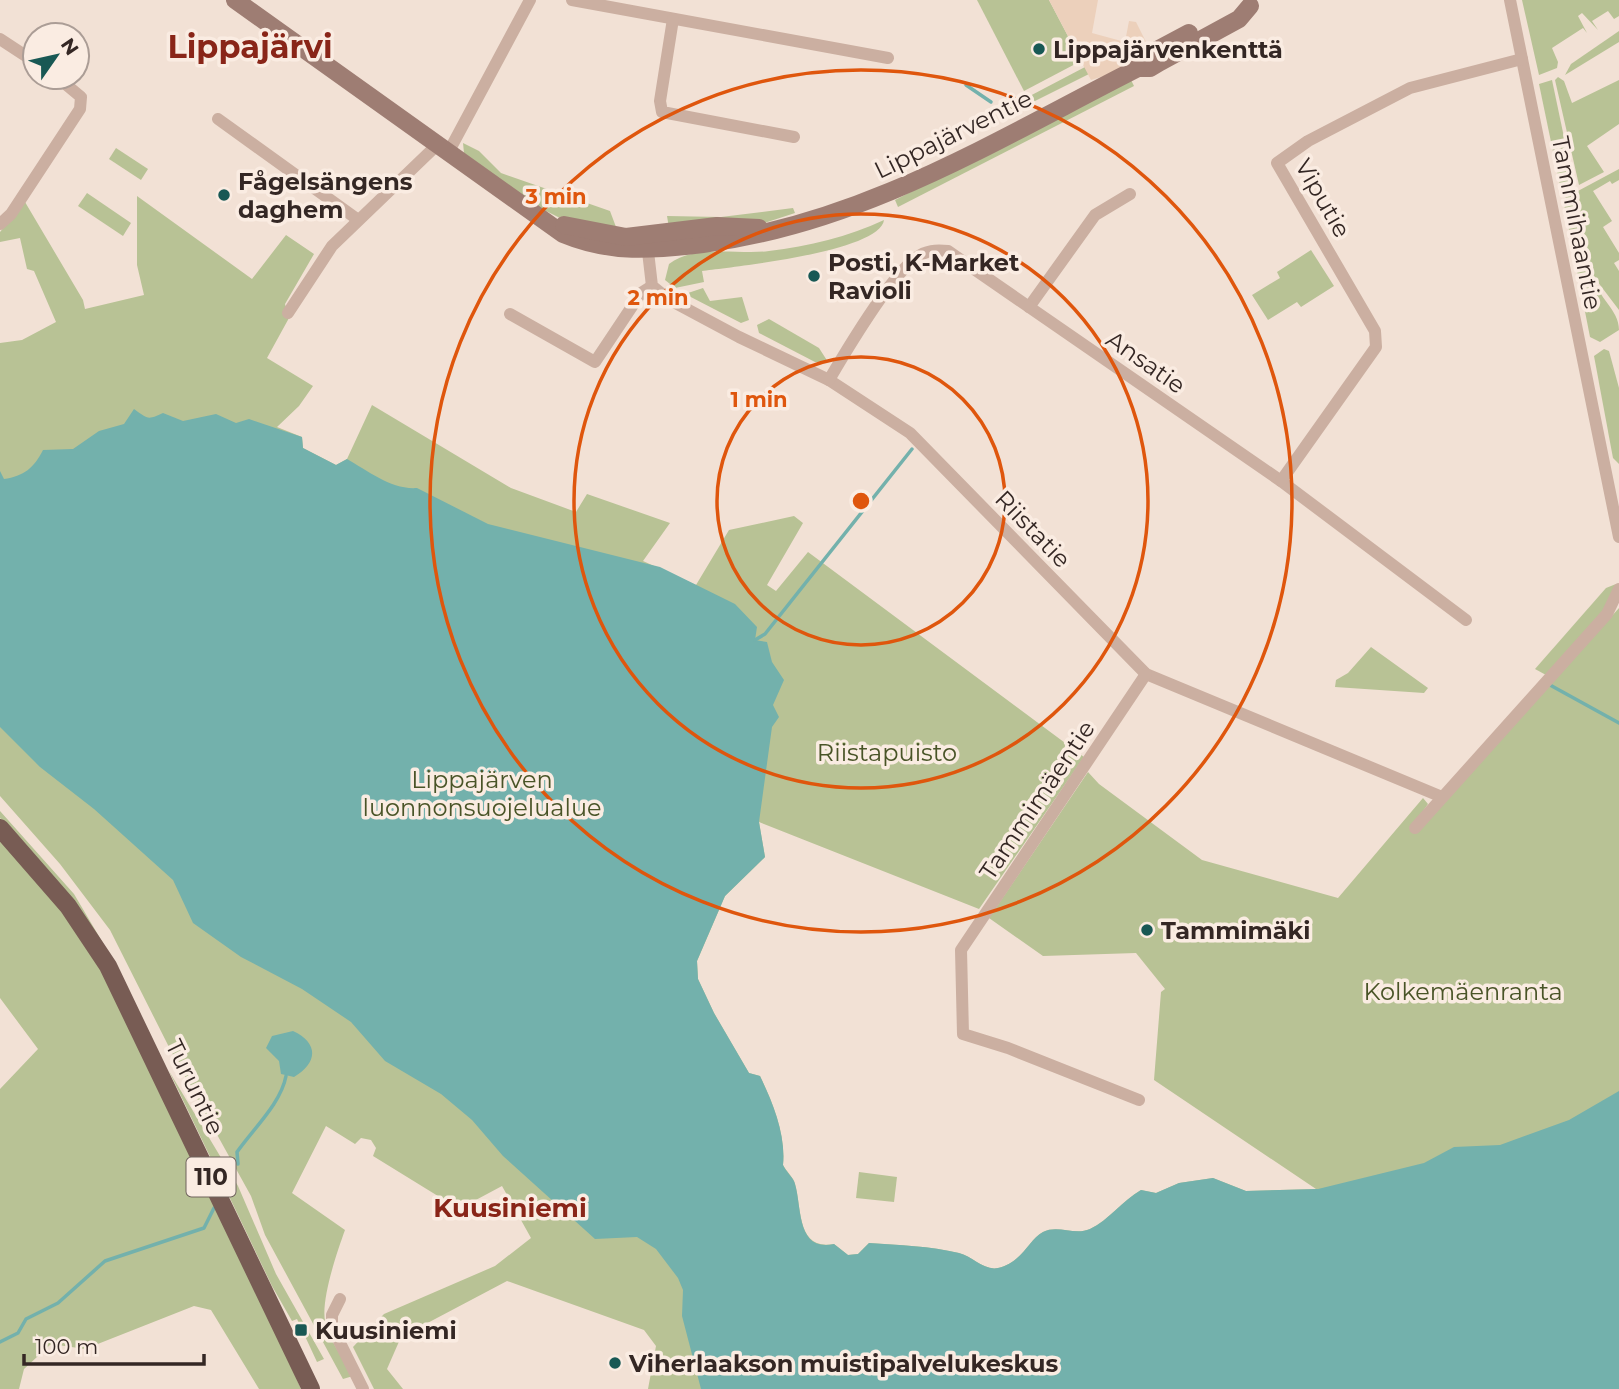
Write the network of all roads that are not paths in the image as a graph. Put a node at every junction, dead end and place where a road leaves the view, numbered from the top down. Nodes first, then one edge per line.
1 (235, 0) edge
2 (530, 0) edge
3 (572, 0) edge
4 (1510, 0) edge
5 (1256, 3) edge
6 (673, 19) junction
7 (0, 39) edge
8 (21, 53) edge
9 (888, 58) dead end
10 (1522, 59) junction
11 (74, 91) edge
12 (218, 119) dead end
13 (794, 137) dead end
14 (442, 149) junction
15 (1130, 194) dead end
16 (357, 219) junction
17 (0, 224) edge
18 (647, 243) junction
19 (652, 286) junction
20 (1030, 307) junction
21 (288, 313) dead end
22 (510, 314) dead end
23 (829, 380) junction
24 (1281, 481) junction
25 (1619, 537) edge
26 (1619, 589) edge
27 (1466, 620) dead end
28 (1146, 674) junction
29 (1443, 797) junction
30 (0, 828) edge
31 (1415, 828) dead end
32 (1139, 1100) dead end
33 (340, 1299) dead end
34 (311, 1389) edge
35 (363, 1389) edge

1 - 14 main road, Lippajärventie
2 - 14 street
3 - 6 street
4 - 10 street, Tammihaantie
5 - 18 main road, Lippajärventie
6 - 9 street
6 - 13 street
7 - 8 street
10 - 24 street, Viputie
10 - 25 street, Tammihaantie
11 - 17 street
12 - 16 street
14 - 16 street
14 - 18 main road, Lippajärventie
15 - 20 street
16 - 21 street
18 - 19 street
19 - 22 street
19 - 23 street, Riistatie
20 - 23 street, Ansatie
20 - 24 street, Ansatie
23 - 28 street, Riistatie
24 - 27 street, Ansatie
26 - 29 street
28 - 29 street, Riistatie
28 - 32 street, Tammimäentie
29 - 31 street
30 - 34 main road, Turuntie / 110
33 - 35 street

